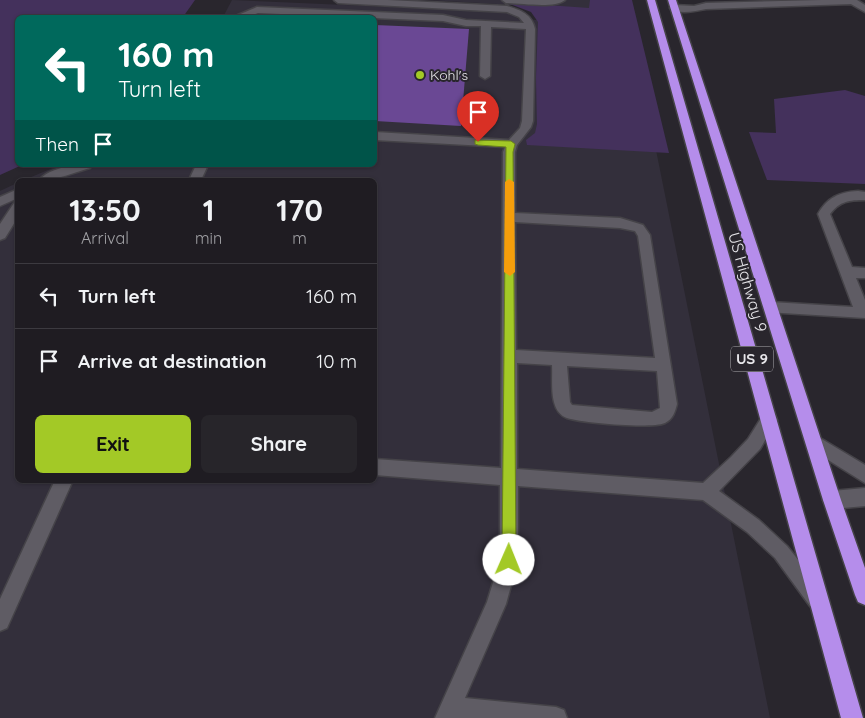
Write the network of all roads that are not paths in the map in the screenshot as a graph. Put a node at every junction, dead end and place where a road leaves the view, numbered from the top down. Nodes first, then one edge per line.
1 (338, 0) edge
2 (506, 0) edge
3 (561, 0) edge
4 (651, 0) edge
5 (852, 0) edge
6 (774, 2) edge
7 (674, 3) edge
8 (737, 3) edge
9 (865, 9) edge
10 (242, 15) edge
11 (375, 15) edge
12 (377, 15) edge
13 (486, 24) junction
14 (530, 26) junction
15 (485, 76) dead end
16 (377, 136) edge
17 (511, 144) junction
18 (79, 167) edge
19 (49, 178) edge
20 (15, 194) edge
21 (865, 196) edge
22 (0, 202) edge
23 (15, 211) edge
24 (509, 216) junction
25 (0, 235) edge
26 (848, 272) junction
27 (865, 273) edge
28 (771, 308) junction
29 (864, 313) edge
30 (510, 356) junction
31 (559, 359) junction
32 (663, 365) junction
33 (769, 420) junction
34 (815, 443) junction
35 (377, 467) edge
36 (865, 475) edge
37 (510, 476) junction
38 (63, 483) edge
39 (706, 492) junction
40 (865, 497) edge
41 (832, 500) junction
42 (859, 565) edge
43 (865, 595) edge
44 (820, 602) junction
45 (0, 621) edge
46 (449, 712) edge
47 (556, 718) edge
48 (852, 718) edge

1 - 14 lane
2 - 3 lane
4 - 33 highway, US Highway 9 / US 9
5 - 6 lane
5 - 9 lane
6 - 8 lane
7 - 8 lane
7 - 28 highway, US Highway 9 / US 9
10 - 11 lane
12 - 13 lane
13 - 14 lane
13 - 15 lane
14 - 17 lane
16 - 17 lane
17 - 24 lane
18 - 19 lane
20 - 22 lane
21 - 26 lane
23 - 25 lane
24 - 30 lane
24 - 32 lane
26 - 27 lane
26 - 29 lane
28 - 29 lane
28 - 34 highway, US Highway 9 / US 9
30 - 31 lane
30 - 37 lane
31 - 32 lane
31 - 32 lane
33 - 39 lane
33 - 44 highway, US Highway 9 / US 9
34 - 36 lane
34 - 41 highway, US Highway 9 / US 9
35 - 37 lane
37 - 39 lane
37 - 46 lane
38 - 45 lane
39 - 44 lane
40 - 41 lane
41 - 42 highway, US Highway 9 / US 9
42 - 43 highway, US Highway 9 / US 9
44 - 48 highway, US Highway 9 / US 9
46 - 47 lane

